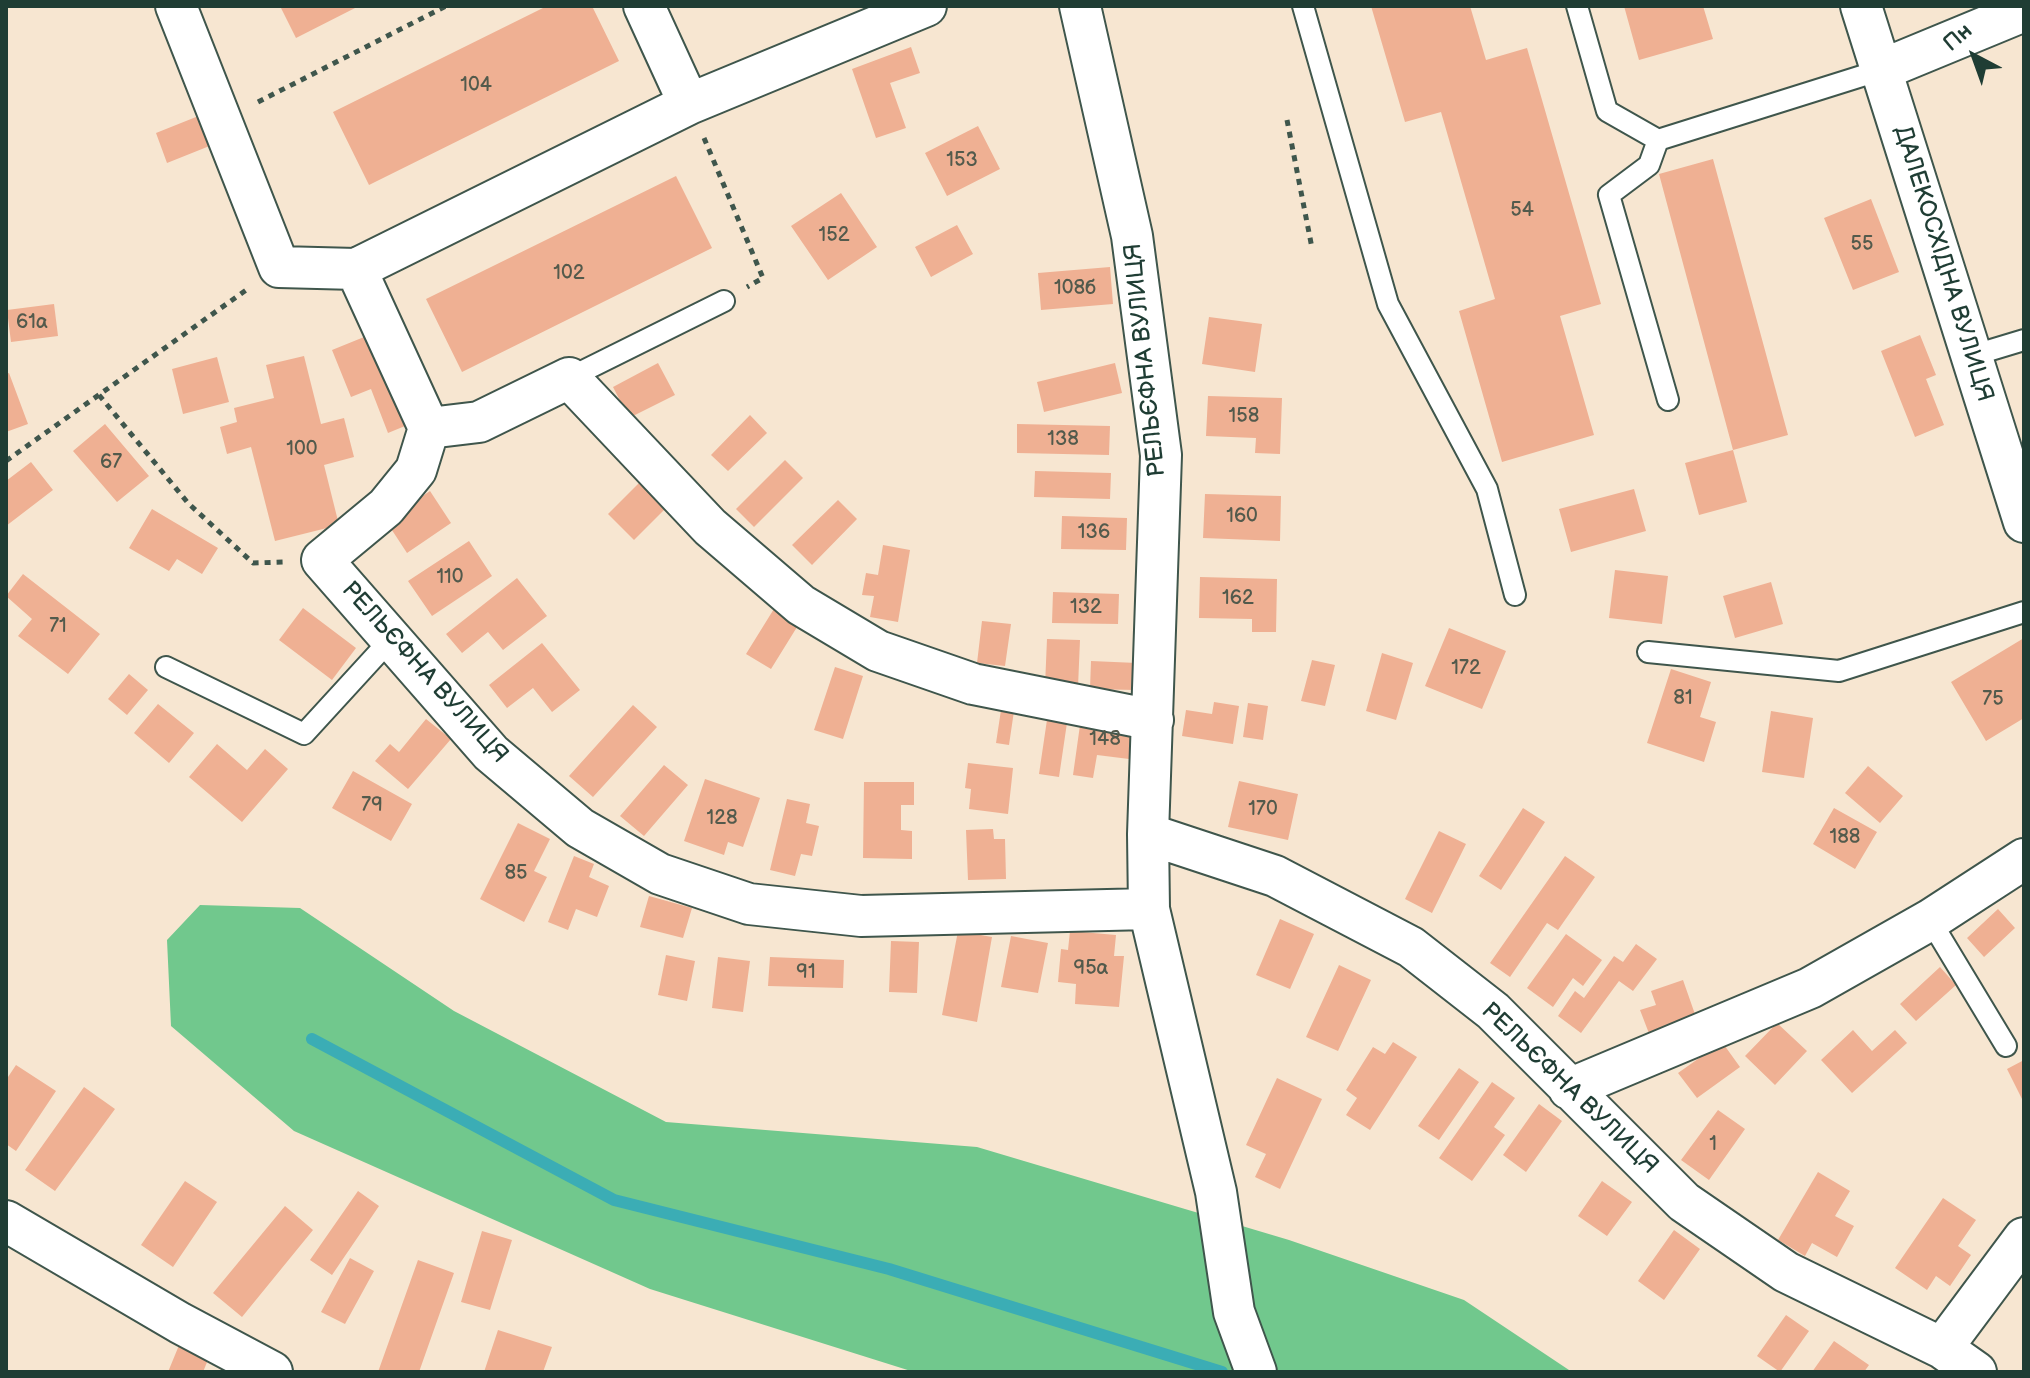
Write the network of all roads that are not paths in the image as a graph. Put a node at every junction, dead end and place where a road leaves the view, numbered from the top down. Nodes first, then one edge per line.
1 (176, 6) edge
2 (644, 6) edge
3 (926, 6) edge
4 (1080, 6) edge
5 (1303, 6) edge
6 (1577, 6) edge
7 (1861, 6) edge
8 (2024, 11) edge
9 (1881, 70) junction
10 (689, 104) junction
11 (1658, 140) junction
12 (356, 269) junction
13 (724, 301) road end
14 (2024, 340) edge
15 (1971, 356) junction
16 (569, 378) junction
17 (1668, 400) dead end
18 (429, 428) junction
19 (2024, 522) edge
20 (1515, 595) dead end
21 (2024, 612) edge
22 (391, 639) junction
23 (1648, 652) dead end
24 (166, 667) dead end
25 (1153, 720) junction
26 (1148, 834) junction
27 (2024, 859) edge
28 (1149, 909) junction
29 (1930, 920) junction
30 (2006, 1046) dead end
31 (1569, 1089) junction
32 (6, 1221) edge
33 (2024, 1238) edge
34 (1942, 1348) junction
35 (272, 1372) edge
36 (1256, 1372) edge
37 (1976, 1372) edge

1 - 12 street
2 - 10 street
3 - 10 street
4 - 25 street, РЕЛЬЄФНА ВУЛИЦЯ
5 - 20 lane
6 - 11 lane
7 - 9 street, ДАЛЕКОСХІДНА ВУЛИЦЯ
8 - 9 street
9 - 11 lane
9 - 15 street, ДАЛЕКОСХІДНА ВУЛИЦЯ
10 - 12 street
11 - 17 lane
12 - 18 street
13 - 16 lane
14 - 15 lane
15 - 19 street, ДАЛЕКОСХІДНА ВУЛИЦЯ
16 - 18 street
16 - 25 street
18 - 22 street, РЕЛЬЄФНА ВУЛИЦЯ
21 - 23 lane
22 - 24 lane
22 - 28 street, РЕЛЬЄФНА ВУЛИЦЯ
25 - 26 street, РЕЛЬЄФНА ВУЛИЦЯ
26 - 28 street, РЕЛЬЄФНА ВУЛИЦЯ
26 - 31 street, РЕЛЬЄФНА ВУЛИЦЯ
27 - 29 street
28 - 36 street, РЕЛЬЄФНА ВУЛИЦЯ
29 - 30 lane
29 - 31 street
31 - 34 street, РЕЛЬЄФНА ВУЛИЦЯ
32 - 35 street
33 - 34 street
34 - 37 street, РЕЛЬЄФНА ВУЛИЦЯ

